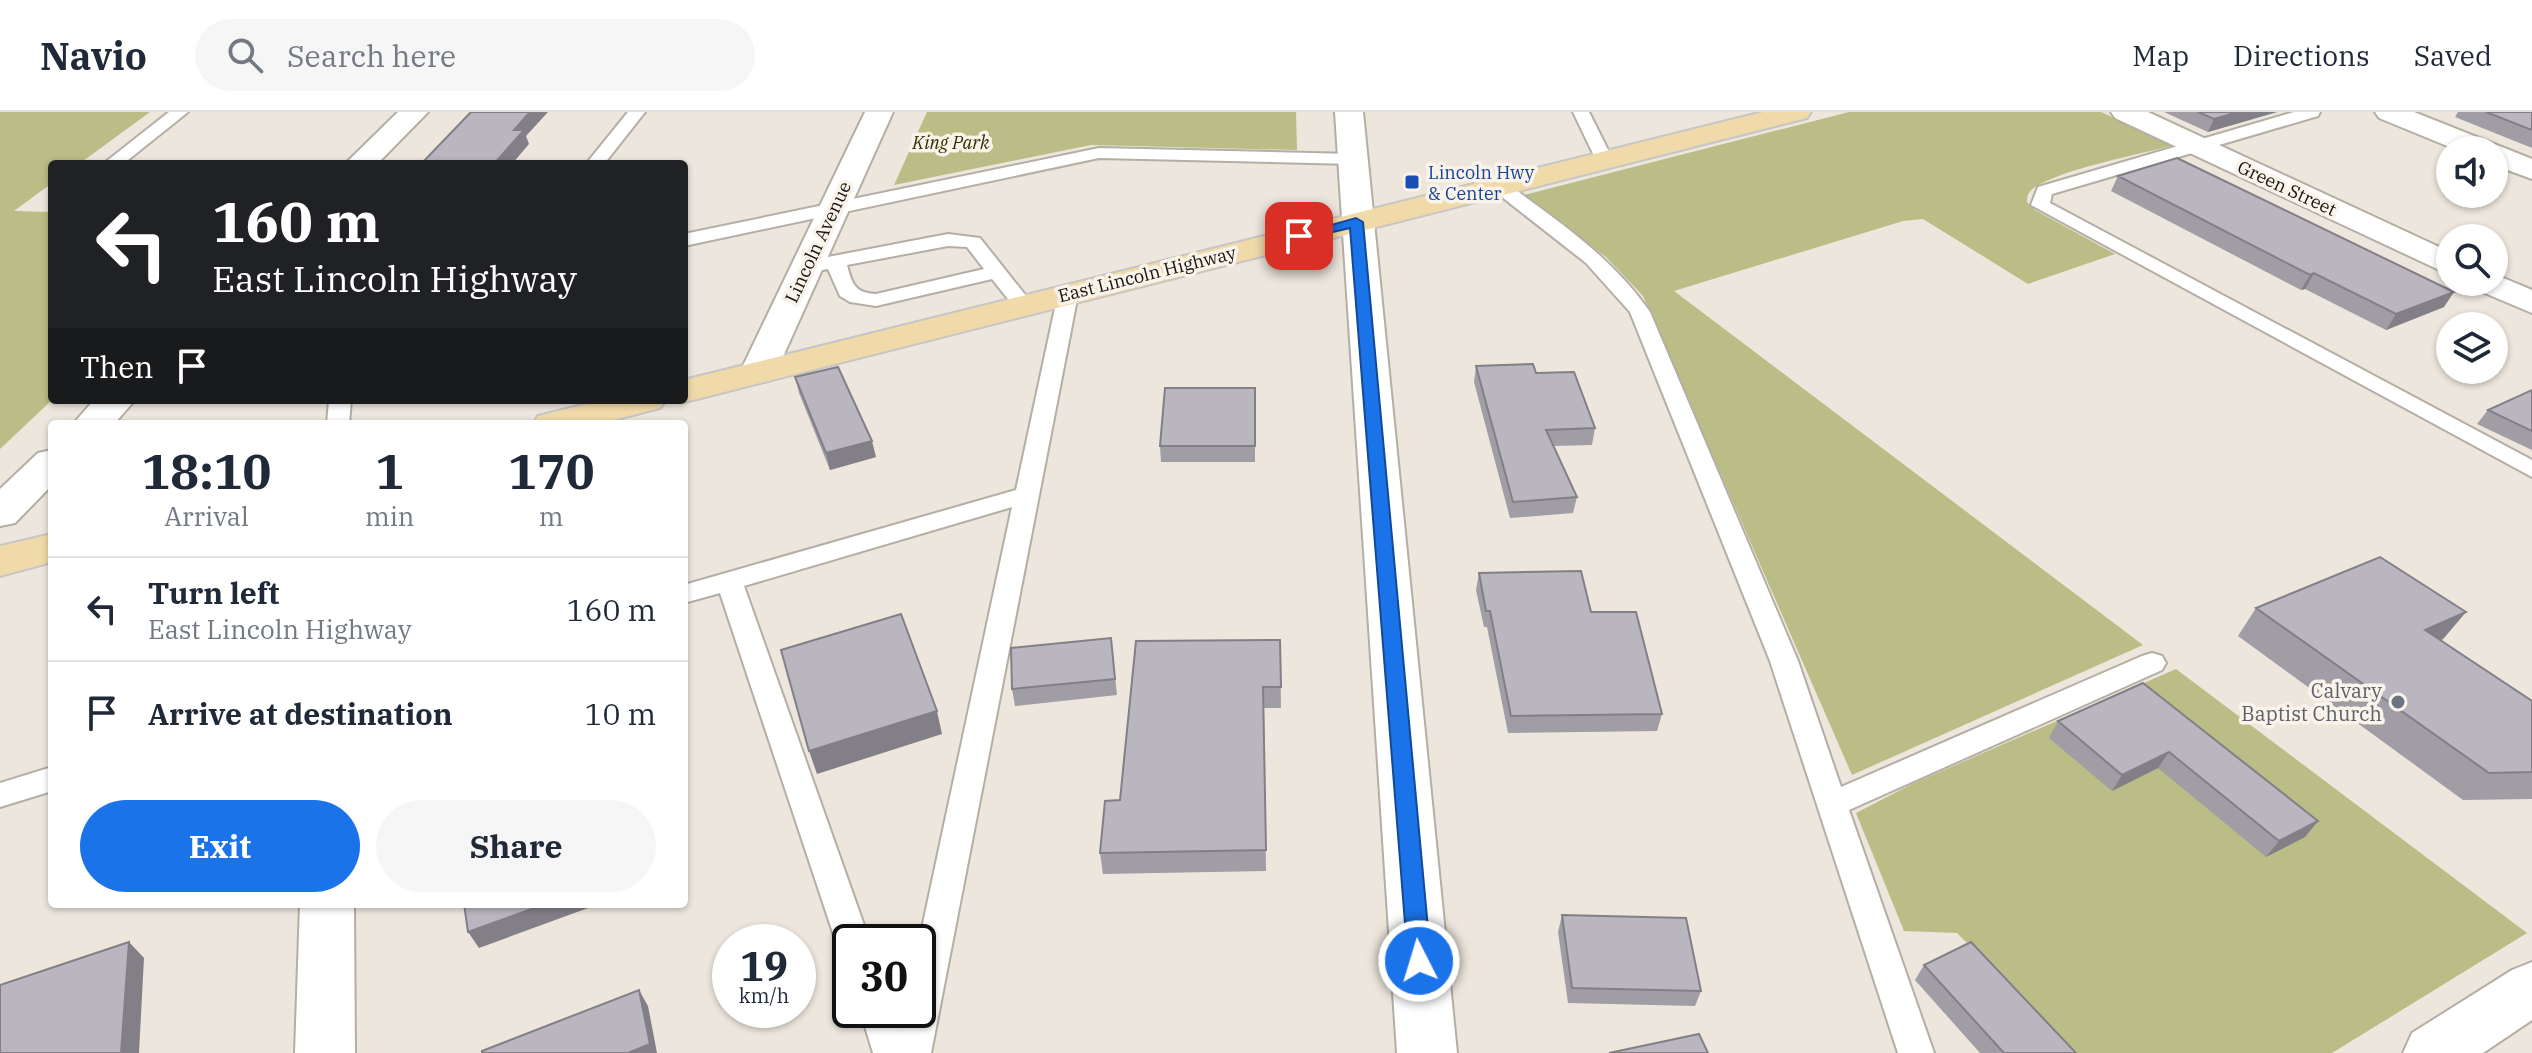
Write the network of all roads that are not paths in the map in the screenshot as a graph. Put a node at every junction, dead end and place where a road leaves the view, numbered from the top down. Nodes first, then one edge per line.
1 (180, 112) edge
2 (414, 112) edge
3 (637, 112) edge
4 (879, 112) edge
5 (1349, 112) edge
6 (1581, 112) edge
7 (2125, 112) edge
8 (2312, 112) edge
9 (2389, 112) edge
10 (1787, 113) edge
11 (2448, 136) edge
12 (2197, 146) junction
13 (1353, 159) junction
14 (117, 160) edge
15 (364, 160) edge
16 (598, 160) edge
17 (1604, 160) junction
18 (2508, 160) edge
19 (2532, 170) edge
20 (1499, 186) junction
21 (834, 209) junction
22 (1356, 222) junction
23 (688, 239) edge
24 (2436, 258) edge
25 (821, 265) junction
26 (997, 272) junction
27 (2508, 292) edge
28 (1068, 294) junction
29 (2532, 303) edge
30 (1023, 305) junction
31 (758, 372) junction
32 (688, 390) edge
33 (112, 404) edge
34 (631, 404) edge
35 (96, 420) edge
36 (568, 420) edge
37 (48, 466) edge
38 (2532, 470) edge
39 (1027, 495) junction
40 (0, 513) edge
41 (48, 549) edge
42 (0, 561) edge
43 (729, 580) junction
44 (688, 593) edge
45 (2152, 663) dead end
46 (48, 780) edge
47 (0, 795) edge
48 (1833, 804) junction
49 (327, 908) edge
50 (847, 924) edge
51 (2532, 988) edge
52 (883, 1028) edge
53 (2465, 1046) edge
54 (325, 1053) edge
55 (891, 1053) edge
56 (913, 1053) edge
57 (1427, 1053) edge
58 (1916, 1053) edge

1 - 14 lane
2 - 15 street
3 - 16 lane
4 - 21 street, Lincoln Avenue
5 - 13 street
6 - 17 lane
7 - 12 street, Green Street
8 - 12 lane
9 - 11 street
10 - 17 main road, East Lincoln Highway
12 - 24 street, Green Street
12 - 38 lane
13 - 21 lane
13 - 22 street
17 - 20 main road, East Lincoln Highway
18 - 19 street
20 - 22 main road, East Lincoln Highway
20 - 48 lane
21 - 23 lane
21 - 25 street, Lincoln Avenue
22 - 28 main road, East Lincoln Highway
22 - 57 street
25 - 26 lane
25 - 26 lane
25 - 31 street, Lincoln Avenue
26 - 30 lane
27 - 29 street
28 - 30 main road, East Lincoln Highway
28 - 39 lane
30 - 31 main road, East Lincoln Highway
31 - 32 main road, East Lincoln Highway
33 - 35 street
34 - 36 main road
37 - 40 street
39 - 43 lane
39 - 56 lane
41 - 42 main road
43 - 44 lane
43 - 50 lane
45 - 48 lane
46 - 47 lane
48 - 58 lane
49 - 54 street
51 - 53 street
52 - 55 lane

